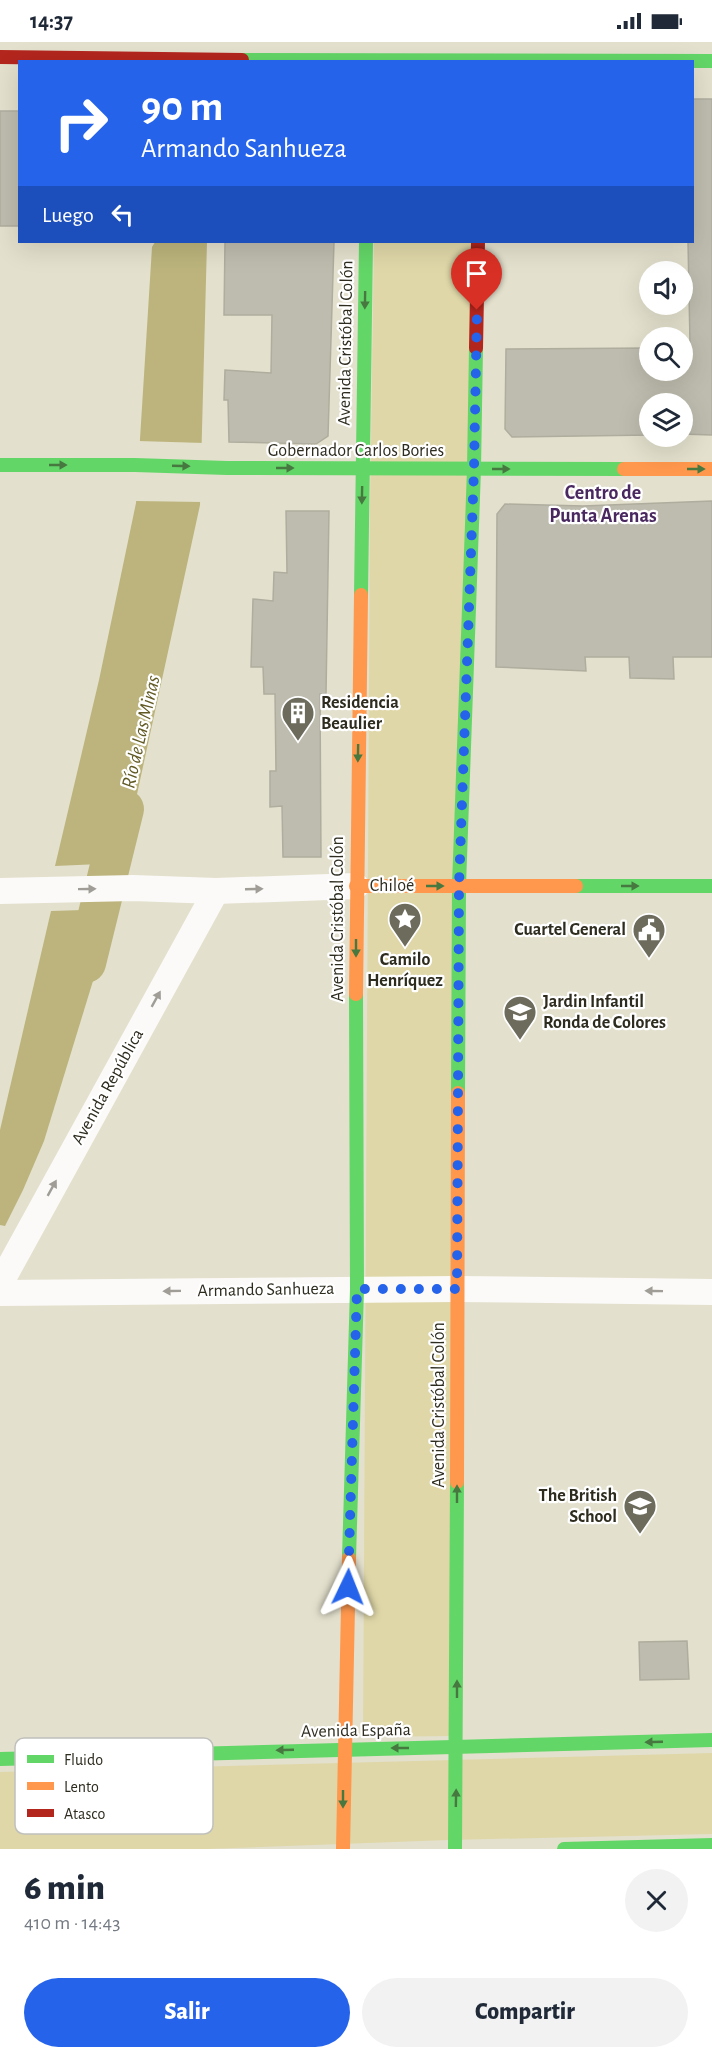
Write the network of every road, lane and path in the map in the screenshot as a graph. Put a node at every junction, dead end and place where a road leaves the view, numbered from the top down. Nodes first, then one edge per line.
1 (0, 57) edge
2 (369, 57) edge
3 (481, 57) edge
4 (654, 60) edge
5 (694, 61) edge
6 (712, 61) edge
7 (366, 243) edge
8 (478, 243) edge
9 (0, 465) edge
10 (362, 469) junction
11 (474, 469) junction
12 (712, 469) edge
13 (356, 886) junction
14 (459, 886) junction
15 (712, 886) edge
16 (0, 891) edge
17 (216, 891) junction
18 (0, 1284) edge
19 (357, 1289) junction
20 (457, 1289) junction
21 (712, 1292) edge
22 (0, 1293) edge
23 (712, 1740) edge
24 (457, 1747) junction
25 (344, 1748) junction
26 (213, 1752) edge
27 (0, 1759) edge
28 (15, 1759) edge
29 (712, 1845) edge
30 (343, 1849) edge
31 (455, 1849) edge
32 (564, 1849) edge

1 - 2 main road
2 - 3 main road
3 - 4 main road
5 - 6 main road
7 -> 10 main road, Avenida Cristóbal Colón
8 - 11 main road, Avenida Cristóbal Colón
9 -> 10 main road, Gobernador Carlos Bories
10 - 11 main road, Gobernador Carlos Bories
10 -> 13 main road, Avenida Cristóbal Colón
11 -> 12 main road, Gobernador Carlos Bories
11 - 14 main road, Avenida Cristóbal Colón
13 -> 14 main road, Chiloé
17 -> 13 street, Chiloé
13 -> 19 main road, Avenida Cristóbal Colón
14 -> 15 main road, Chiloé
14 - 20 main road, Avenida Cristóbal Colón
16 -> 17 street, Chiloé
18 -> 17 street, Avenida República
19 - 20 street, Armando Sanhueza
19 -> 22 street, Armando Sanhueza
19 - 25 main road, Avenida Cristóbal Colón
21 -> 20 street, Armando Sanhueza
24 -> 20 main road, Avenida Cristóbal Colón
23 -> 24 main road, Avenida España
24 -> 25 main road, Avenida España
31 -> 24 main road, Avenida Cristóbal Colón
25 -> 26 main road, Avenida España
25 -> 30 main road, Avenida Cristóbal Colón
28 -> 27 main road, Avenida España
29 - 32 main road

